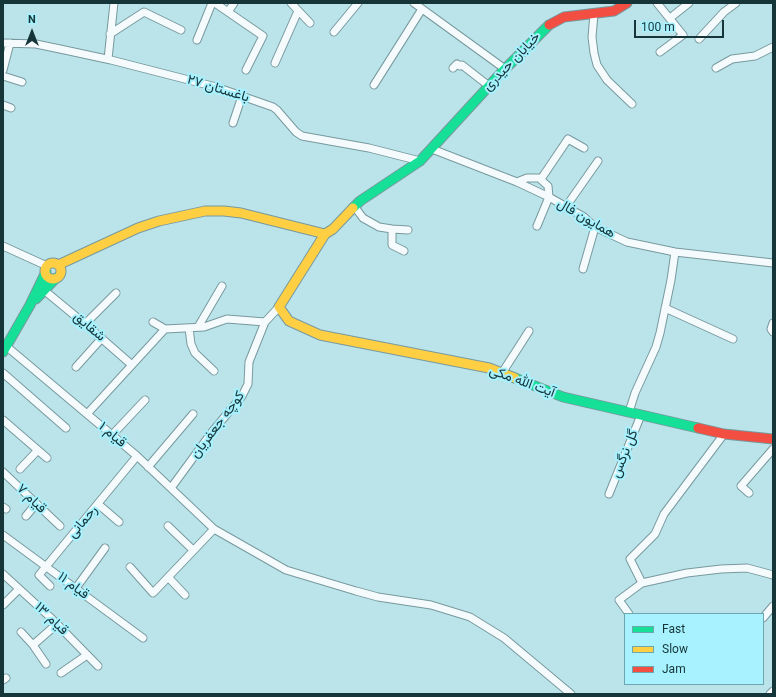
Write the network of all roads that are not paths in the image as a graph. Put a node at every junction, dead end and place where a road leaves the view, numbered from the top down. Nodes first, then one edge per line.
1 (114, 3) edge
2 (214, 3) edge
3 (234, 3) edge
4 (291, 3) edge
5 (358, 3) edge
6 (414, 3) edge
7 (627, 3) edge
8 (658, 3) edge
9 (689, 3) edge
10 (736, 3) edge
11 (422, 9) junction
12 (298, 11) junction
13 (228, 12) junction
14 (594, 14) junction
15 (670, 18) junction
16 (310, 23) dead end
17 (181, 30) dead end
18 (334, 32) dead end
19 (110, 34) junction
20 (699, 39) dead end
21 (197, 40) dead end
22 (7, 43) edge
23 (772, 50) edge
24 (660, 52) dead end
25 (108, 59) junction
26 (275, 63) dead end
27 (453, 68) dead end
28 (716, 68) dead end
29 (505, 69) junction
30 (3, 70) edge
31 (246, 70) dead end
32 (3, 76) edge
33 (22, 82) dead end
34 (374, 85) dead end
35 (489, 86) junction
36 (242, 96) junction
37 (632, 104) dead end
38 (3, 105) edge
39 (11, 108) dead end
40 (233, 123) dead end
41 (584, 148) dead end
42 (432, 149) junction
43 (420, 161) junction
44 (598, 161) dead end
45 (541, 179) junction
46 (517, 182) junction
47 (549, 197) junction
48 (354, 206) junction
49 (566, 208) junction
50 (537, 226) dead end
51 (595, 227) junction
52 (392, 229) junction
53 (408, 230) dead end
54 (325, 234) junction
55 (3, 246) edge
56 (404, 251) dead end
57 (675, 252) junction
58 (82, 254) junction
59 (773, 263) edge
60 (58, 265) junction
61 (46, 269) junction
62 (583, 269) dead end
63 (58, 277) junction
64 (222, 286) dead end
65 (44, 291) junction
66 (116, 293) dead end
67 (30, 305) junction
68 (279, 307) junction
69 (665, 308) junction
70 (153, 322) dead end
71 (265, 322) junction
72 (773, 323) edge
73 (85, 324) junction
74 (198, 327) junction
75 (189, 328) junction
76 (165, 329) junction
77 (529, 331) dead end
78 (773, 332) edge
79 (102, 338) junction
80 (733, 339) dead end
81 (4, 349) edge
82 (132, 365) junction
83 (76, 367) dead end
84 (214, 371) dead end
85 (3, 373) edge
86 (502, 373) junction
87 (145, 400) dead end
88 (629, 412) junction
89 (87, 414) junction
90 (193, 414) dead end
91 (641, 415) junction
92 (3, 420) edge
93 (66, 428) dead end
94 (724, 434) junction
95 (112, 436) junction
96 (773, 439) edge
97 (773, 449) edge
98 (38, 450) junction
99 (137, 456) junction
100 (47, 458) dead end
101 (148, 467) junction
102 (20, 469) dead end
103 (3, 472) edge
104 (171, 488) junction
105 (749, 493) dead end
106 (609, 494) dead end
107 (36, 504) junction
108 (98, 504) junction
109 (26, 516) dead end
110 (119, 522) dead end
111 (60, 526) dead end
112 (168, 526) dead end
113 (214, 529) junction
114 (3, 535) edge
115 (105, 548) dead end
116 (193, 550) junction
117 (46, 566) junction
118 (130, 567) dead end
119 (3, 574) edge
120 (773, 575) edge
121 (168, 577) junction
122 (642, 584) junction
123 (50, 586) dead end
124 (76, 588) junction
125 (19, 589) junction
126 (185, 595) dead end
127 (3, 605) edge
128 (773, 606) edge
129 (628, 613) edge
130 (764, 617) edge
131 (57, 624) junction
132 (21, 632) dead end
133 (143, 638) dead end
134 (32, 645) junction
135 (87, 655) junction
136 (46, 664) dead end
137 (98, 666) dead end
138 (61, 673) dead end
139 (773, 691) edge
140 (571, 694) edge
141 (770, 694) edge

1 - 19 street
2 - 13 street
2 - 21 street
3 - 13 street
4 - 12 street
5 - 18 street
6 - 11 street
7 - 14 street, خیابان حیدری
8 - 15 street
9 - 15 street
10 - 20 street
11 - 29 street
11 - 34 street
12 - 16 street
12 - 26 street
13 - 31 street
14 - 29 street, خیابان حیدری
14 - 37 street
15 - 24 street
17 - 19 street
19 - 25 street
22 - 25 street, باغستان ۲۷
22 - 30 street
23 - 28 street
25 - 36 street, باغستان ۲۷
27 - 35 street
29 - 35 street, خیابان حیدری
32 - 33 street
35 - 42 street, خیابان حیدری
36 - 40 street
36 - 43 street, باغستان ۲۷
38 - 39 street
41 - 45 street
42 - 43 street, خیابان حیدری
42 - 46 street, همایون فال
43 - 48 street, خیابان حیدری
44 - 49 street
45 - 46 street
45 - 47 street
46 - 47 street, همایون فال
47 - 49 street, همایون فال
47 - 50 street
48 - 52 street
48 - 54 street, کوچه جعفریان
49 - 51 street, همایون فال
51 - 57 street, همایون فال
51 - 62 street
52 - 53 street
52 - 56 street
54 - 58 street
54 - 68 street, کوچه جعفریان
55 - 61 street
57 - 59 street, همایون فال
57 - 69 street
58 - 60 street
58 - 63 street
60 - 61 street
60 - 63 street
61 - 63 street
61 - 67 street
63 - 65 street
64 - 74 street
65 - 67 street
65 - 73 street, شقایق
66 - 73 street
67 - 81 street
68 - 71 street, کوچه جعفریان
68 - 86 street, آیت الله مکی
69 - 80 street
69 - 88 street
70 - 76 street
71 - 74 street
71 - 104 street, کوچه جعفریان
72 - 78 street
73 - 79 street, شقایق
74 - 75 street
75 - 76 street
75 - 84 street
76 - 82 street
77 - 86 street
79 - 82 street, شقایق
79 - 83 street
81 - 89 street, قیام ۱
82 - 89 street
85 - 93 street
86 - 88 street, آیت الله مکی
87 - 95 street
88 - 91 street, آیت الله مکی
89 - 95 street, قیام ۱
90 - 101 street
91 - 94 street, آیت الله مکی
91 - 106 street, گل نرگس
92 - 98 street
94 - 96 street, آیت الله مکی
94 - 122 street
95 - 99 street, قیام ۱
97 - 105 street
98 - 100 street
98 - 102 street
99 - 101 street, قیام ۱
99 - 108 street, رحمانی
101 - 104 street, قیام ۱
103 - 107 street, قیام ۷
104 - 113 street, قیام ۱
107 - 109 street
107 - 111 street, قیام ۷
108 - 110 street
108 - 117 street, رحمانی
112 - 116 street
113 - 116 street
113 - 140 street, قیام ۱
114 - 117 street, قیام ۱۱
115 - 124 street
116 - 121 street
117 - 123 street
117 - 124 street, قیام ۱۱
118 - 121 street
119 - 125 street, قیام ۱۳
120 - 122 street
121 - 126 street
122 - 129 street
124 - 133 street, قیام ۱۱
125 - 127 street
125 - 131 street, قیام ۱۳
128 - 130 street
131 - 134 street
131 - 135 street, قیام ۱۳
132 - 134 street
134 - 136 street
135 - 137 street, قیام ۱۳
135 - 138 street
139 - 141 street

